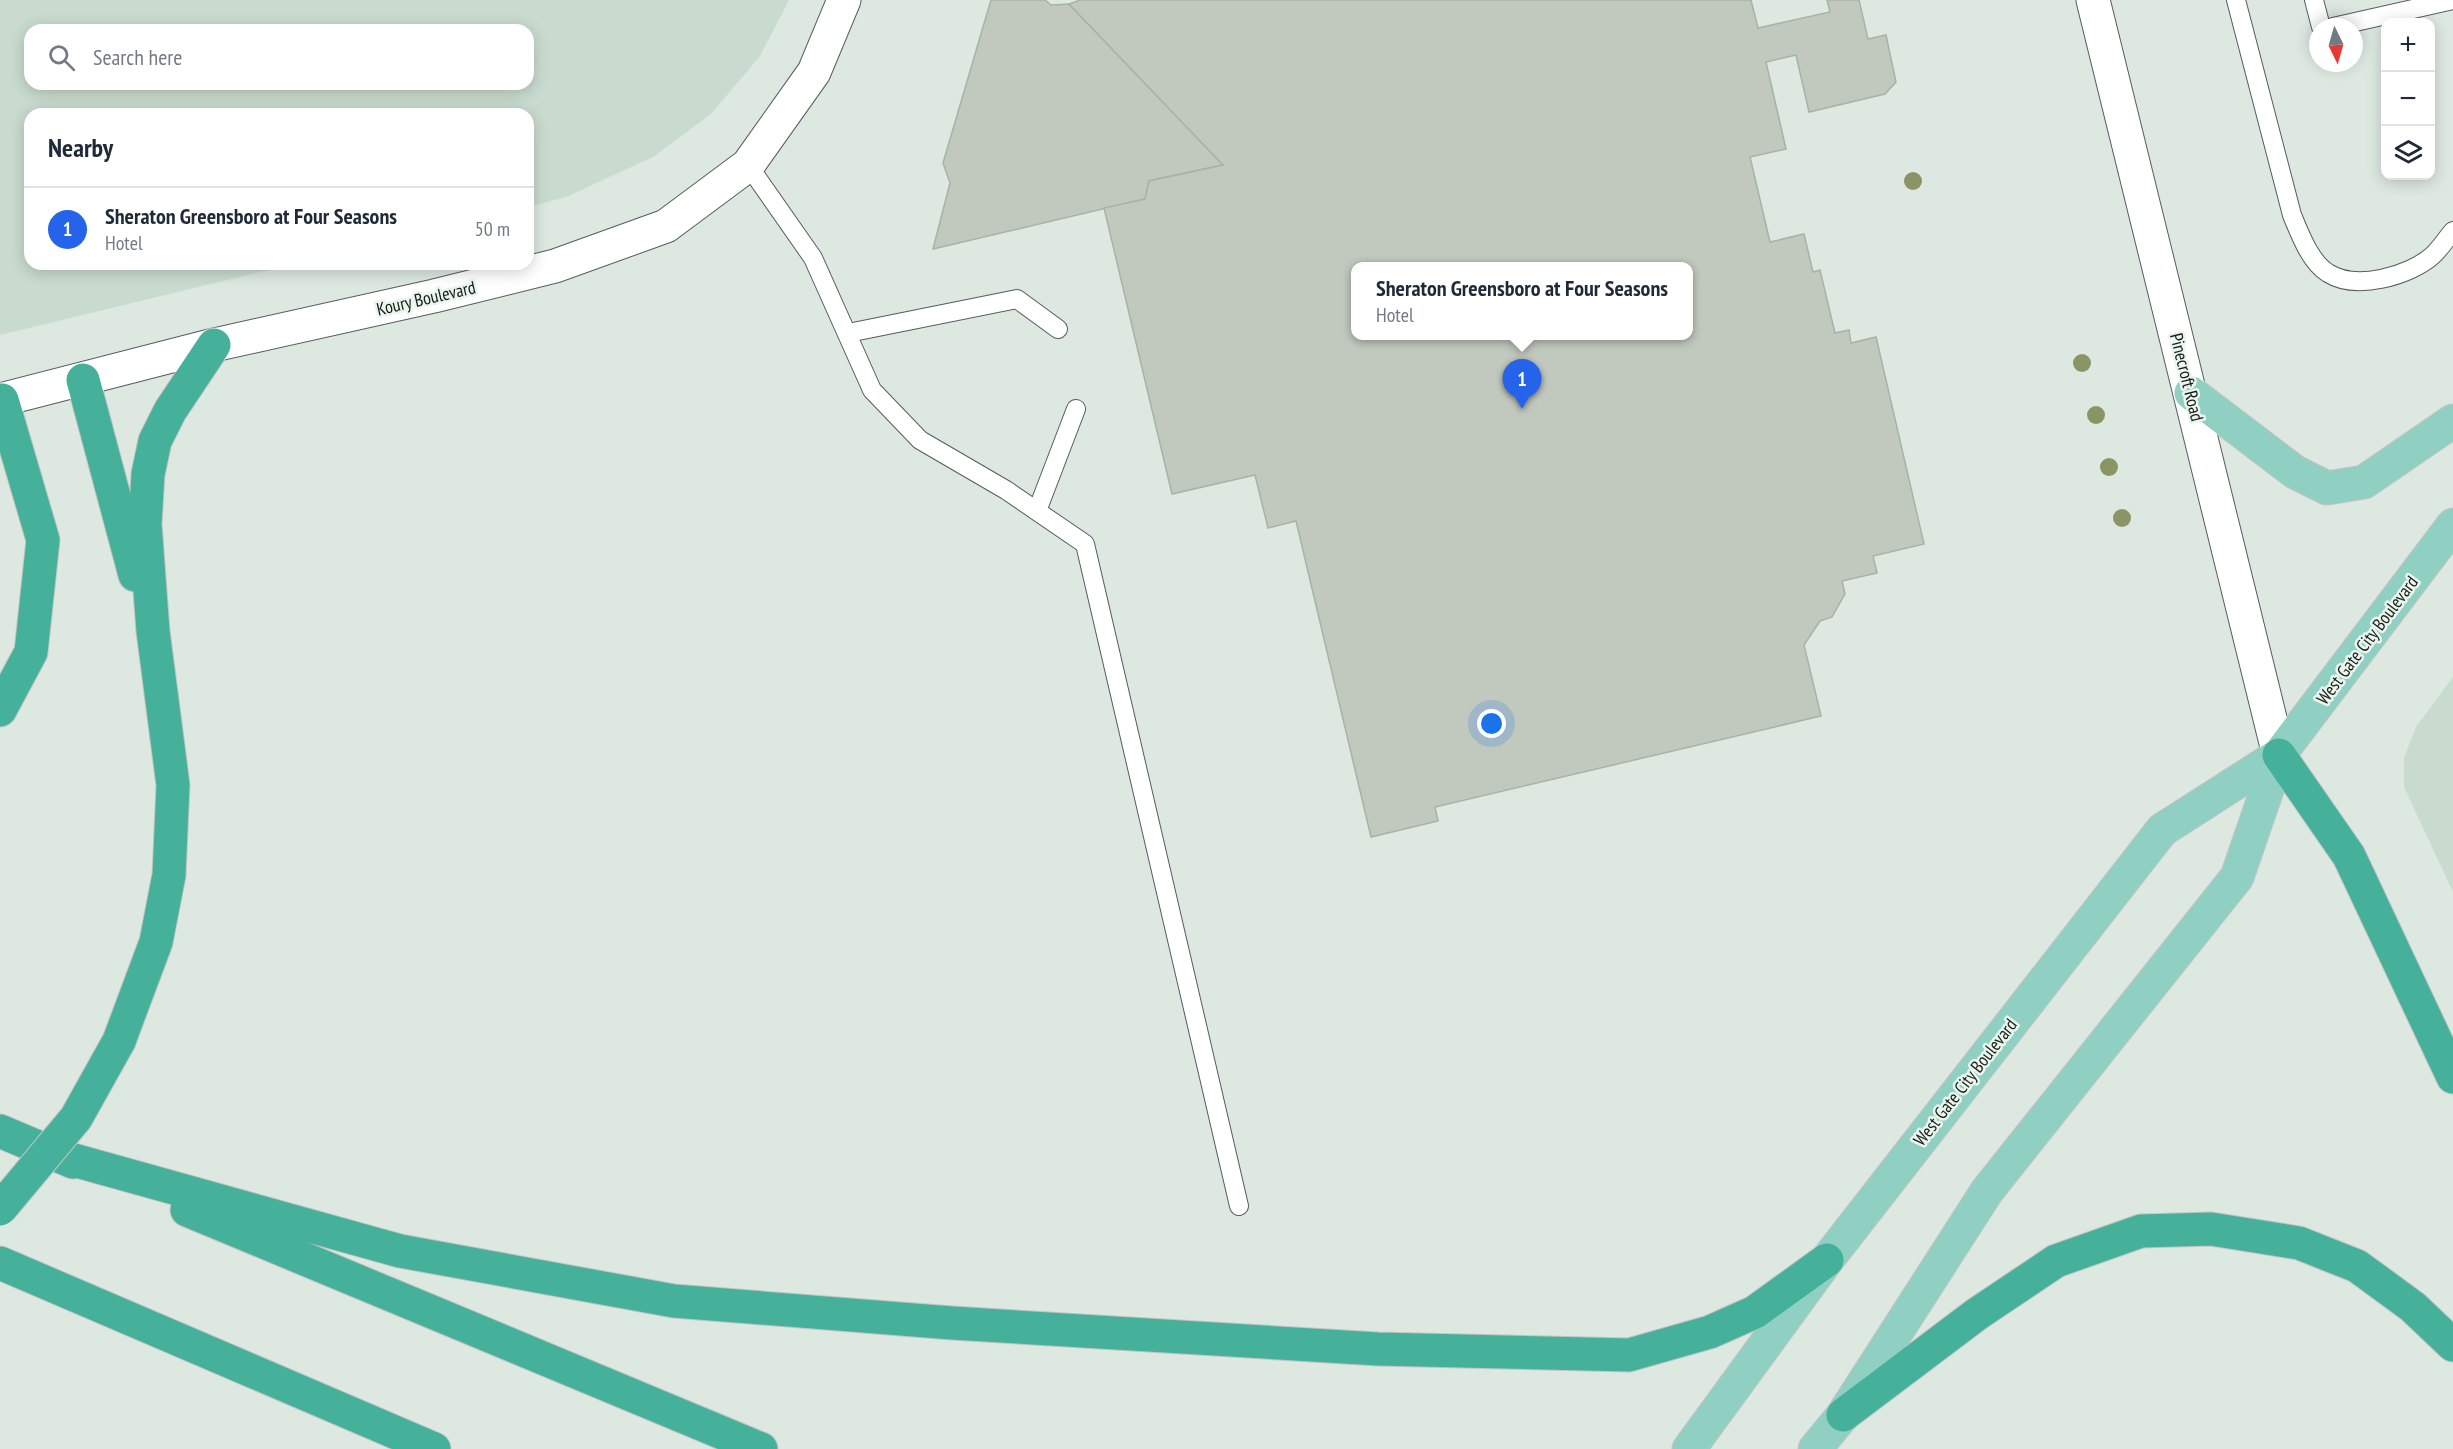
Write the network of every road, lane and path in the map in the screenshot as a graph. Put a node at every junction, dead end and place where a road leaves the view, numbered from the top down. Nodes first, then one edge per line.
1 (844, 0) edge
2 (2093, 0) edge
3 (2236, 0) edge
4 (2314, 0) edge
5 (2453, 0) edge
6 (2319, 18) edge
7 (2363, 20) edge
8 (748, 165) junction
9 (2453, 231) edge
10 (1058, 328) dead end
11 (848, 333) junction
12 (214, 345) junction
13 (83, 380) junction
14 (2191, 393) junction
15 (1, 400) edge
16 (1076, 409) dead end
17 (2453, 421) edge
18 (1037, 511) junction
19 (2453, 525) edge
20 (153, 631) junction
21 (0, 710) edge
22 (2279, 755) junction
23 (2453, 1077) edge
24 (0, 1131) edge
25 (52, 1154) junction
26 (1239, 1206) dead end
27 (0, 1209) edge
28 (1827, 1260) junction
29 (0, 1263) edge
30 (2453, 1345) edge
31 (1843, 1415) junction
32 (434, 1449) edge
33 (761, 1449) edge
34 (1689, 1449) edge
35 (1815, 1449) edge

1 - 8 street, Koury Boulevard
2 - 14 street, Pinecroft Road
3 - 9 lane
4 - 6 lane
5 - 7 lane
8 - 11 lane
8 - 12 street, Koury Boulevard
10 - 11 lane
11 - 18 lane
12 - 13 street, Koury Boulevard
12 - 20 highway
13 - 15 street, Koury Boulevard
13 - 20 highway
14 - 17 main road
14 - 22 street, Pinecroft Road
15 - 21 highway
16 - 18 lane
18 - 26 lane
19 - 22 main road, West Gate City Boulevard
20 - 27 highway, bridge
22 - 23 highway
22 - 28 main road, West Gate City Boulevard
22 - 31 main road, West Gate City Boulevard
24 - 25 highway
25 - 28 highway
25 - 33 highway
28 - 34 main road, West Gate City Boulevard
29 - 32 highway
30 - 31 highway
31 - 35 main road, West Gate City Boulevard

